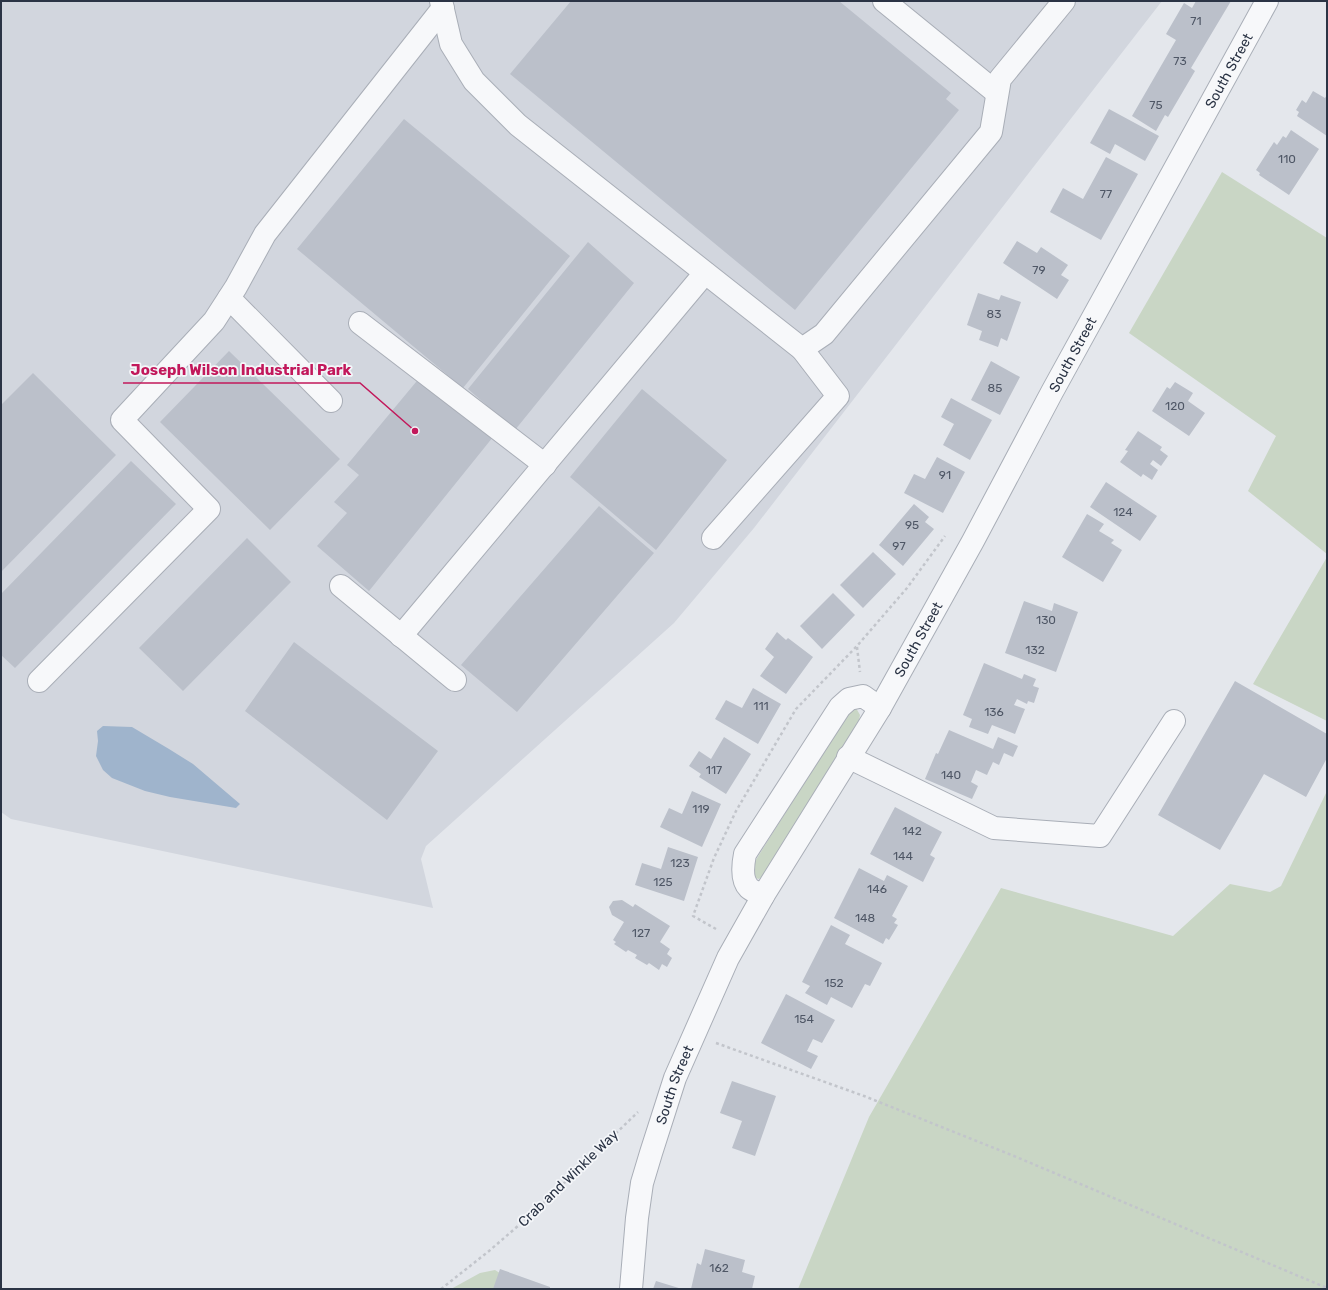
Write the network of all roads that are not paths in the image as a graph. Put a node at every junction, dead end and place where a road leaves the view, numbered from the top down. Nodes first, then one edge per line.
1 (884, 1) edge
2 (1064, 1) edge
3 (1267, 1) edge
4 (442, 5) edge
5 (997, 93) junction
6 (705, 273) junction
7 (229, 298) junction
8 (360, 323) dead end
9 (802, 349) junction
10 (332, 401) dead end
11 (544, 465) junction
12 (713, 538) dead end
13 (341, 586) dead end
14 (401, 636) junction
15 (455, 680) dead end
16 (39, 681) dead end
17 (880, 708) junction
18 (1174, 721) dead end
19 (848, 757) junction
20 (764, 896) junction
21 (631, 1289) edge

1 - 5 street
2 - 5 street
3 - 17 street, South Street
4 - 6 street
4 - 7 street
5 - 9 street
6 - 9 street
6 - 11 street
7 - 10 street
7 - 16 street
8 - 11 street
9 - 12 street
11 - 14 street
13 - 14 street
14 - 15 street
17 - 19 street, South Street
17 - 20 street
18 - 19 street
19 - 20 street, South Street
20 - 21 street, South Street

